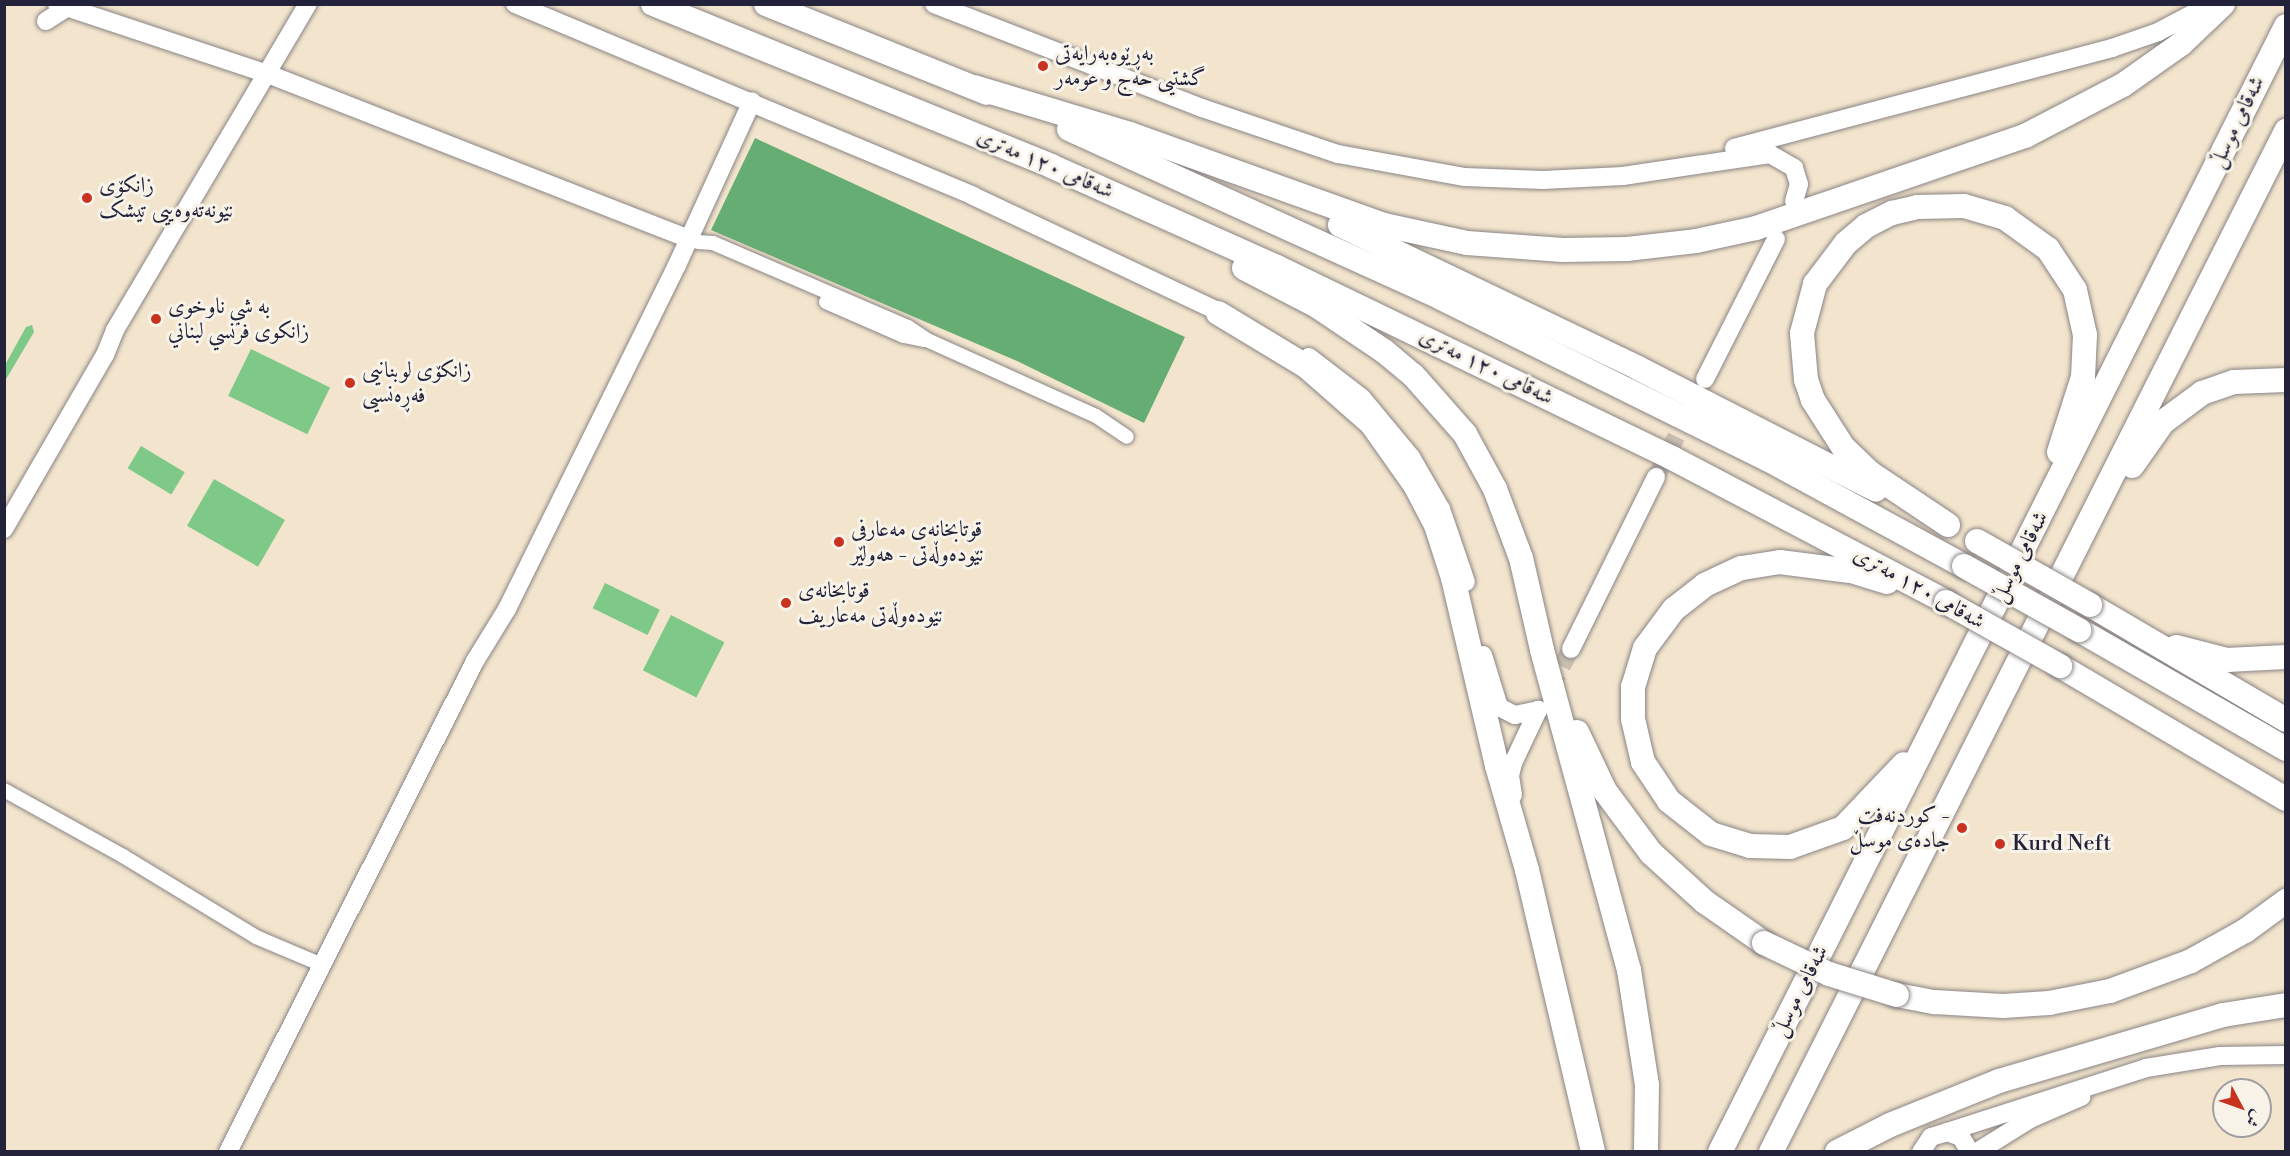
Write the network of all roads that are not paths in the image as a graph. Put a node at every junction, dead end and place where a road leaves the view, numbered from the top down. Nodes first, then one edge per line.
1 (308, 4) edge
2 (515, 4) edge
3 (653, 4) edge
4 (766, 4) edge
5 (934, 4) edge
6 (2211, 4) edge
7 (2223, 4) edge
8 (62, 6) edge
9 (46, 21) dead end
10 (2286, 26) edge
11 (268, 74) junction
12 (974, 87) junction
13 (752, 101) junction
14 (2286, 131) edge
15 (1206, 163) junction
16 (1051, 166) junction
17 (1652, 171) junction
18 (1794, 201) dead end
19 (1776, 239) dead end
20 (689, 243) junction
21 (1218, 313) junction
22 (115, 330) junction
23 (1705, 379) dead end
24 (2286, 380) edge
25 (1127, 437) dead end
26 (1656, 477) tunnel mouth
27 (4, 512) edge
28 (1948, 525) junction
29 (4, 529) edge
30 (2029, 540) junction
31 (2069, 560) junction
32 (1946, 602) junction
33 (1532, 603) junction
34 (2115, 619) junction
35 (1570, 649) tunnel mouth
36 (2286, 657) edge
37 (2286, 720) edge
38 (1928, 737) junction
39 (2286, 749) edge
40 (4, 790) edge
41 (2286, 799) edge
42 (1524, 860) junction
43 (2286, 901) edge
44 (320, 964) junction
45 (2286, 1005) edge
46 (2286, 1054) edge
47 (2286, 1066) edge
48 (1947, 1132) junction
49 (228, 1152) edge
50 (1593, 1152) edge
51 (1646, 1152) edge
52 (1720, 1152) edge
53 (1771, 1152) edge
54 (1837, 1152) edge
55 (1921, 1152) edge
56 (1970, 1152) edge
57 (1977, 1152) edge

1 - 11 street
2 - 13 street
3 - 16 highway, شەقامی ١٢٠ مەتری
4 - 12 highway, شەقامی ١٢٠ مەتری
5 - 17 street
6 - 17 street
7 - 15 highway
8 - 9 street
8 - 11 street
10 - 30 highway, شەقامی موسڵ
11 - 20 street
11 - 22 street
12 - 15 highway
12 - 39 highway, شەقامی ١٢٠ مەتری, bridge
13 - 20 street
13 - 21 street
14 - 31 highway, شەقامی موسڵ
15 - 28 highway
16 - 32 highway, شەقامی ١٢٠ مەتری
16 - 33 highway
17 - 18 street
19 - 23 street
20 - 25 street
20 - 44 street
21 - 42 highway
21 - 42 street
22 - 27 street
22 - 29 street
24 - 31 highway
26 - 35 street
28 - 30 highway
28 - 34 highway, bridge
30 - 38 highway, شەقامی موسڵ
31 - 53 highway, شەقامی موسڵ
32 - 38 highway
32 - 41 highway, شەقامی ١٢٠ مەتری, bridge
33 - 43 highway, bridge
33 - 51 highway
34 - 36 highway
34 - 37 highway
38 - 52 highway, شەقامی موسڵ
40 - 44 street
42 - 50 highway
44 - 49 street
45 - 54 highway
46 - 48 street
47 - 57 street
48 - 55 street
48 - 56 street

